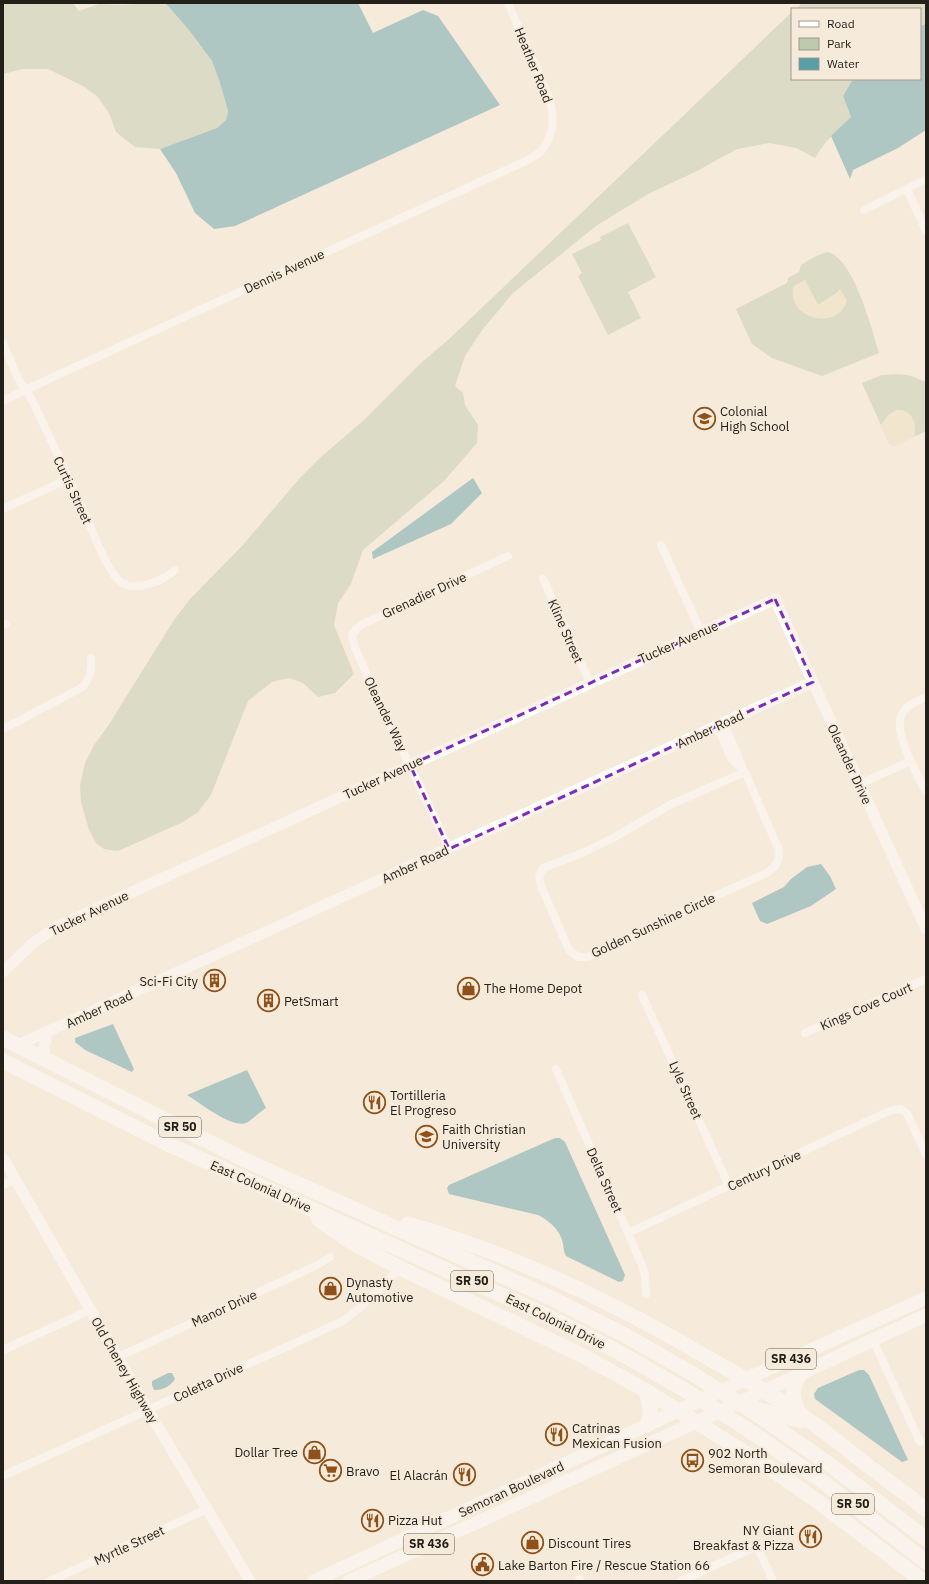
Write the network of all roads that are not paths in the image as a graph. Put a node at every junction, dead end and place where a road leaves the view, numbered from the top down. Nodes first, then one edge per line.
1 (508, 3) edge
2 (553, 128) joint
3 (926, 179) edge
4 (907, 189) junction
5 (864, 210) dead end
6 (926, 231) edge
7 (3, 343) edge
8 (25, 390) junction
9 (3, 401) edge
10 (68, 479) junction
11 (3, 508) edge
12 (661, 545) dead end
13 (508, 556) dead end
14 (175, 570) dead end
15 (543, 579) dead end
16 (774, 599) joint
17 (701, 632) junction
18 (354, 645) joint
19 (91, 658) dead end
20 (813, 682) junction
21 (590, 683) junction
22 (926, 697) edge
23 (720, 724) junction
24 (3, 729) edge
25 (911, 761) junction
26 (410, 765) junction
27 (745, 772) junction
28 (860, 784) junction
29 (926, 792) edge
30 (448, 849) junction
31 (926, 929) edge
32 (3, 972) edge
33 (926, 979) edge
34 (642, 995) dead end
35 (48, 1032) junction
36 (805, 1033) dead end
37 (3, 1038) edge
38 (10, 1046) edge
39 (45, 1059) junction
40 (3, 1061) edge
41 (556, 1069) dead end
42 (35, 1077) junction
43 (132, 1103) junction
44 (170, 1145) junction
45 (926, 1155) edge
46 (3, 1158) edge
47 (243, 1159) junction
48 (16, 1179) junction
49 (3, 1185) edge
50 (729, 1186) junction
51 (289, 1198) junction
52 (359, 1210) junction
53 (628, 1233) junction
54 (330, 1256) dead end
55 (400, 1268) junction
56 (646, 1294) dead end
57 (926, 1298) edge
58 (90, 1310) junction
59 (926, 1315) edge
60 (669, 1335) junction
61 (872, 1340) junction
62 (693, 1349) junction
63 (3, 1350) edge
64 (118, 1357) junction
65 (799, 1375) junction
66 (746, 1379) junction
67 (649, 1382) junction
68 (764, 1391) junction
69 (735, 1399) junction
70 (707, 1402) junction
71 (148, 1410) junction
72 (678, 1411) junction
73 (798, 1418) junction
74 (697, 1422) junction
75 (647, 1425) junction
76 (920, 1442) dead end
77 (743, 1450) junction
78 (768, 1467) junction
79 (3, 1476) edge
80 (501, 1494) junction
81 (207, 1509) junction
82 (926, 1510) edge
83 (452, 1516) junction
84 (476, 1523) junction
85 (926, 1539) edge
86 (926, 1562) edge
87 (370, 1572) junction
88 (50, 1581) edge
89 (250, 1581) edge
90 (314, 1581) edge
91 (349, 1581) edge
92 (681, 1581) edge
93 (773, 1581) edge
94 (921, 1581) edge

1 - 2 street, Heather Road
2 - 8 street, Dennis Avenue
3 - 4 street
4 - 5 street
4 - 6 street
7 - 8 street, Curtis Street
8 - 9 street, Dennis Avenue
8 - 10 street, Curtis Street
10 - 11 street
10 - 14 street, Curtis Street
12 - 17 street
13 - 18 street, Grenadier Drive
15 - 21 street, Kline Street
16 - 17 street, Tucker Avenue
16 - 20 street, Oleander Drive
17 - 21 street, Tucker Avenue
18 - 26 street, Oleander Way
19 - 24 street
20 - 23 street, Amber Road
20 - 28 street, Oleander Drive
21 - 26 street, Tucker Avenue
22 - 25 street
23 - 27 street, Golden Sunshine Circle
23 - 30 street, Amber Road
25 - 28 street
25 - 29 street
26 - 30 street, Oleander Way
26 - 32 street, Tucker Avenue
27 - 27 street, Golden Sunshine Circle
28 - 31 street, Oleander Drive
30 - 35 street, Amber Road
33 - 36 street, Kings Cove Court
34 - 50 street, Lyle Street
35 - 38 street, Amber Road
35 - 39 street
37 - 38 highway, East Colonial Drive / SR 50
38 - 39 highway, East Colonial Drive / SR 50
39 - 43 highway, East Colonial Drive / SR 50
40 - 42 highway, East Colonial Drive / SR 50
41 - 53 street, Delta Street
42 - 43 highway
42 - 44 highway, East Colonial Drive / SR 50
43 - 47 highway, East Colonial Drive / SR 50
44 - 47 highway
44 - 51 highway, East Colonial Drive / SR 50
45 - 50 street, Century Drive
46 - 48 street, Old Cheney Highway
47 - 52 highway, East Colonial Drive / SR 50
48 - 49 street
48 - 58 street, Old Cheney Highway
50 - 53 street, Century Drive
51 - 55 highway
51 - 67 highway, East Colonial Drive / SR 50
52 - 60 highway
52 - 85 highway, East Colonial Drive / SR 50
53 - 56 street, Delta Street
54 - 64 street, Manor Drive
55 - 67 highway
55 - 71 street, Coletta Drive
57 - 66 main road, SR 436
58 - 63 street
58 - 64 street, Old Cheney Highway
59 - 61 main road, SR 436
60 - 62 highway
60 - 67 highway
61 - 65 main road, SR 436
61 - 76 street
62 - 66 highway
62 - 70 highway
64 - 71 street, Old Cheney Highway
65 - 68 main road, SR 436
65 - 73 highway
66 - 68 highway
66 - 69 highway
66 - 70 main road, SR 436
67 - 70 highway
67 - 72 highway
67 - 75 highway
67 - 86 highway, East Colonial Drive / SR 50
68 - 69 highway
68 - 73 highway
69 - 70 highway
69 - 73 highway
69 - 74 main road, Semoran Boulevard / SR 436
69 - 77 highway
70 - 72 highway
70 - 74 highway
71 - 79 street, Coletta Drive
71 - 81 street, Old Cheney Highway
72 - 74 highway
72 - 75 main road, Semoran Boulevard / SR 436
73 - 78 highway
73 - 82 highway
74 - 77 highway
74 - 84 main road, Semoran Boulevard / SR 436
75 - 80 main road, Semoran Boulevard / SR 436
77 - 78 highway
78 - 94 highway
80 - 83 main road, Semoran Boulevard / SR 436
80 - 84 main road
81 - 88 street, Myrtle Street
81 - 89 street, Old Cheney Highway
83 - 87 main road
83 - 90 main road, Semoran Boulevard / SR 436
84 - 87 main road, Semoran Boulevard / SR 436
87 - 91 main road, Semoran Boulevard / SR 436
92 - 93 street

